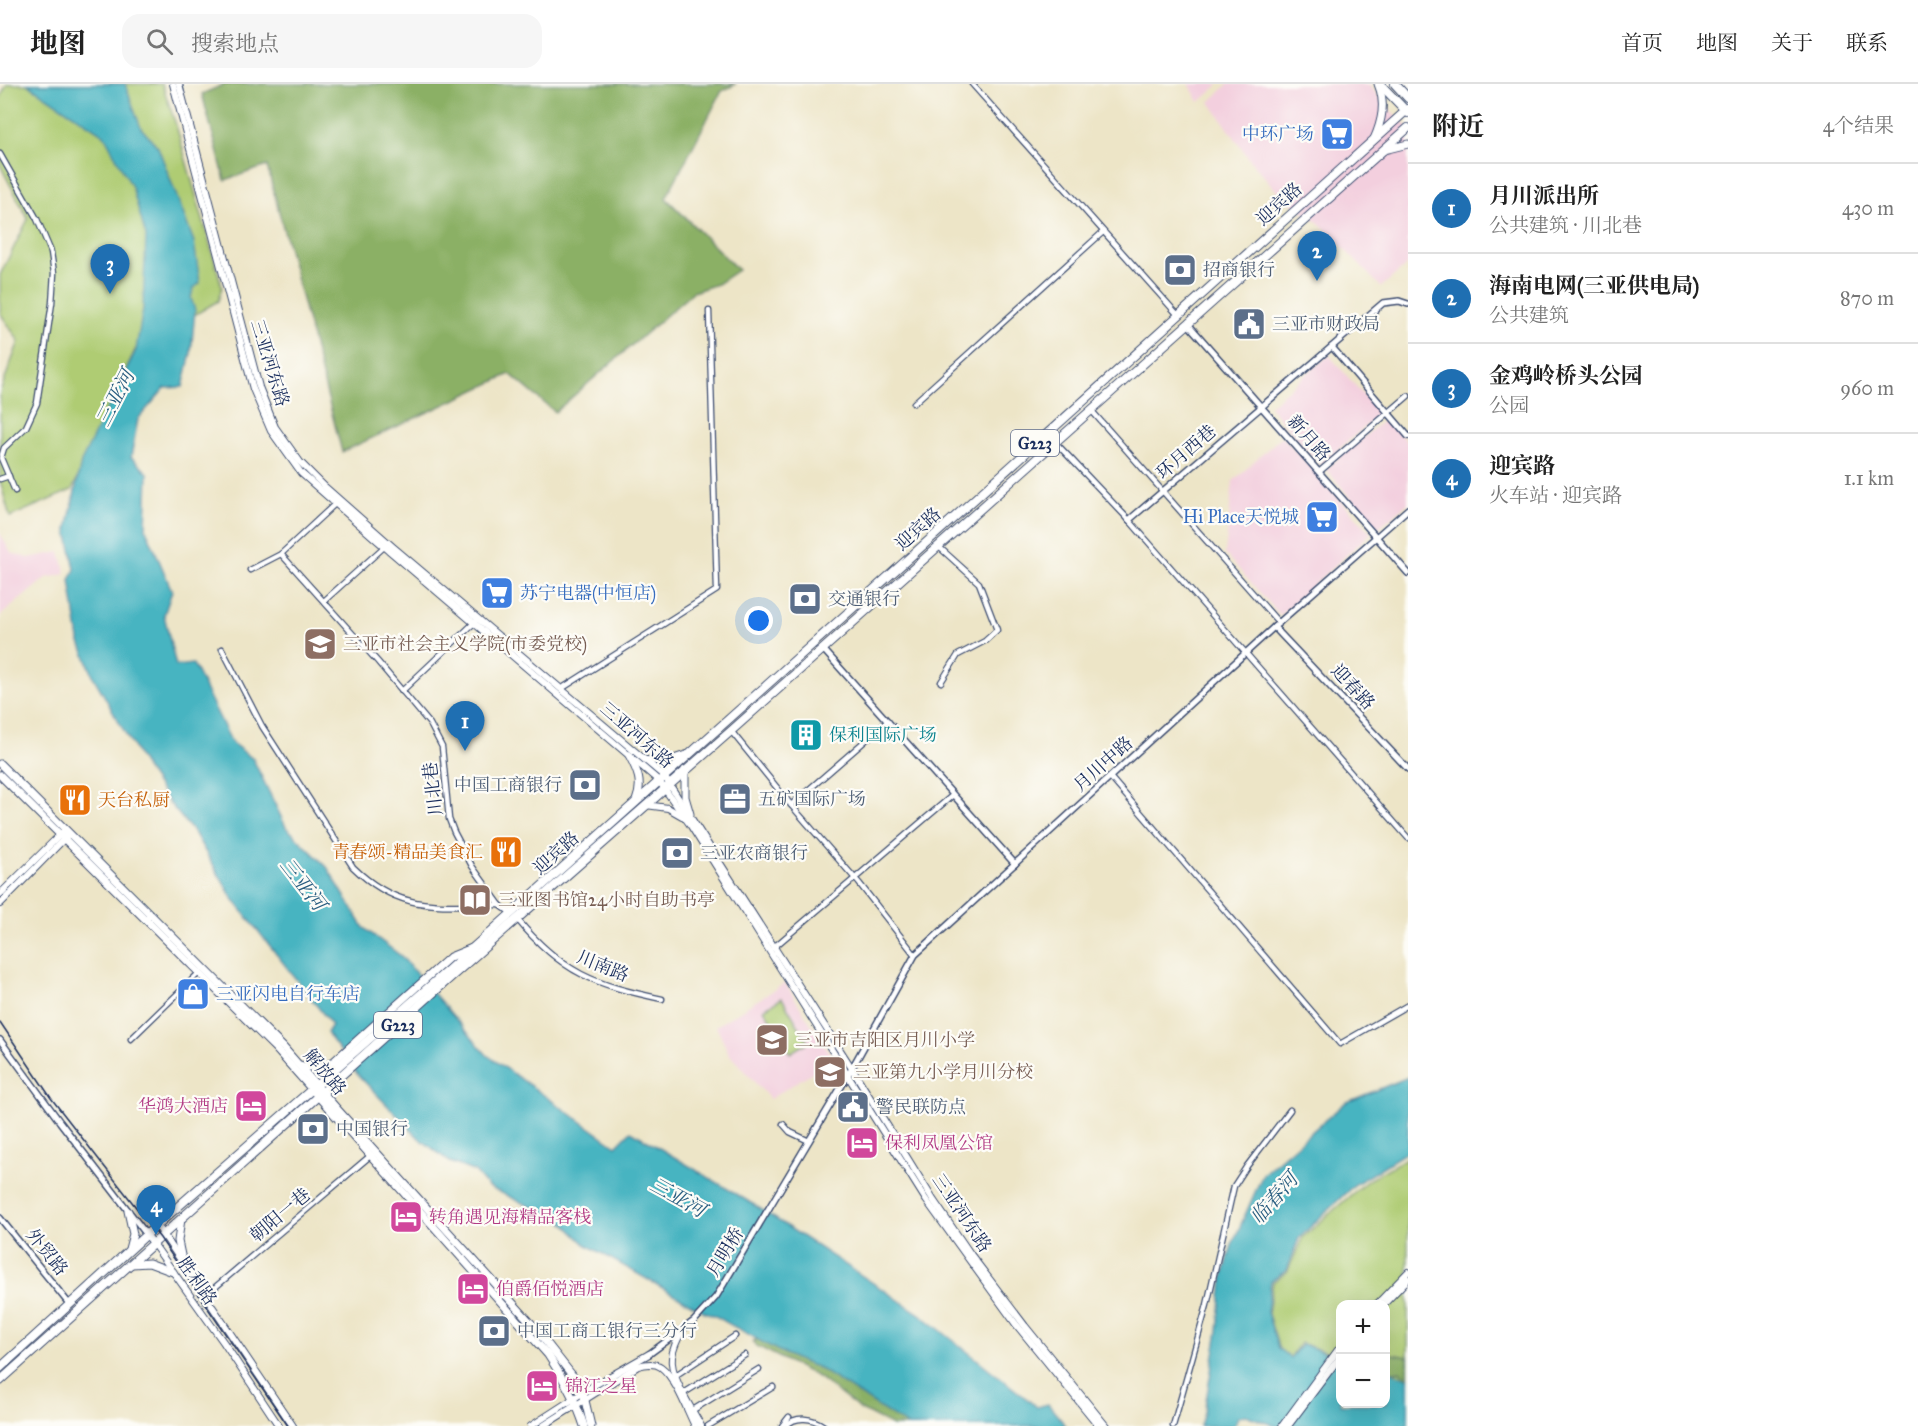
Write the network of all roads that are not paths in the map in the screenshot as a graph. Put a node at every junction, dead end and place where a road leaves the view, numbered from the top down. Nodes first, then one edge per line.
1 (173, 84) edge
2 (179, 84) edge
3 (972, 84) edge
4 (1379, 84) edge
5 (1395, 84) edge
6 (1408, 98) edge
7 (1407, 111) edge
8 (1408, 128) edge
9 (1373, 140) junction
10 (1408, 144) edge
11 (1382, 151) junction
12 (0, 154) edge
13 (1103, 232) junction
14 (1408, 303) edge
15 (709, 311) dead end
16 (1178, 315) junction
17 (1188, 324) junction
18 (1332, 347) junction
19 (1408, 396) edge
20 (914, 403) dead end
21 (1262, 407) junction
22 (1091, 410) junction
23 (1388, 413) junction
24 (1408, 436) edge
25 (1055, 442) junction
26 (1319, 472) junction
27 (9, 476) junction
28 (0, 480) edge
29 (15, 491) dead end
30 (1163, 492) junction
31 (336, 503) junction
32 (1408, 509) edge
33 (1129, 520) junction
34 (1377, 537) junction
35 (385, 546) junction
36 (938, 546) junction
37 (281, 554) junction
38 (250, 570) dead end
39 (1408, 573) edge
40 (324, 601) junction
41 (476, 622) junction
42 (1277, 625) junction
43 (222, 649) dead end
44 (823, 649) junction
45 (1247, 654) junction
46 (941, 682) dead end
47 (561, 689) junction
48 (402, 691) junction
49 (888, 721) junction
50 (731, 731) junction
51 (690, 753) junction
52 (629, 755) junction
53 (644, 759) junction
54 (0, 764) edge
55 (1408, 769) edge
56 (685, 770) junction
57 (0, 775) edge
58 (1110, 777) junction
59 (662, 778) junction
60 (667, 786) junction
61 (953, 795) junction
62 (636, 801) junction
63 (646, 805) junction
64 (791, 805) junction
65 (688, 817) junction
66 (65, 834) junction
67 (1408, 838) edge
68 (1015, 864) junction
69 (855, 878) junction
70 (0, 894) edge
71 (0, 904) edge
72 (500, 904) junction
73 (514, 916) junction
74 (773, 948) junction
75 (915, 955) junction
76 (447, 970) junction
77 (200, 972) junction
78 (662, 999) dead end
79 (1408, 1005) edge
80 (131, 1039) dead end
81 (0, 1040) edge
82 (336, 1064) junction
83 (300, 1065) junction
84 (851, 1067) junction
85 (847, 1077) junction
86 (314, 1087) junction
87 (320, 1094) junction
88 (1290, 1110) dead end
89 (783, 1124) dead end
90 (809, 1141) junction
91 (370, 1156) junction
92 (128, 1211) junction
93 (0, 1218) edge
94 (181, 1219) junction
95 (157, 1225) junction
96 (164, 1234) junction
97 (147, 1235) junction
98 (153, 1244) junction
99 (126, 1253) junction
100 (182, 1260) junction
101 (132, 1264) junction
102 (173, 1272) junction
103 (1408, 1272) edge
104 (1408, 1279) edge
105 (206, 1295) junction
106 (1382, 1300) edge
107 (1389, 1300) edge
108 (70, 1305) junction
109 (685, 1328) junction
110 (735, 1336) dead end
111 (649, 1354) joint
112 (1336, 1354) edge
113 (744, 1355) dead end
114 (1336, 1364) edge
115 (0, 1368) edge
116 (759, 1369) dead end
117 (675, 1375) junction
118 (0, 1381) edge
119 (773, 1388) dead end
120 (684, 1393) junction
121 (584, 1396) junction
122 (575, 1401) junction
123 (693, 1410) junction
124 (789, 1417) dead end
125 (802, 1419) junction
126 (279, 1426) edge
127 (293, 1426) edge
128 (531, 1426) edge
129 (543, 1426) edge
130 (584, 1426) edge
131 (591, 1426) edge
132 (695, 1426) edge
133 (701, 1426) edge
134 (708, 1426) edge
135 (784, 1426) edge
136 (806, 1426) edge
137 (824, 1426) edge
138 (1099, 1426) edge
139 (1106, 1426) edge
140 (1173, 1426) edge
141 (1281, 1426) edge
142 (1288, 1426) edge

1 - 31 main road, 三亚河东路
2 - 47 main road, 三亚河东路
3 - 13 street
4 - 7 highway
4 - 9 main road
5 - 6 highway
7 - 9 highway, 迎宾路 / G223
8 - 11 highway, 迎宾路 / G223
9 - 16 highway, 迎宾路 / G223
10 - 11 main road
11 - 17 highway, 迎宾路 / G223
12 - 27 street
13 - 16 street
13 - 20 street
14 - 18 street, 环月西巷
15 - 47 street
16 - 51 highway, 迎宾路 / G223
17 - 21 street, 新月路
17 - 22 highway, 迎宾路 / G223
18 - 21 street, 环月西巷
18 - 23 street
19 - 23 street
21 - 26 street, 新月路
21 - 30 street, 环月西巷
22 - 25 highway, 迎宾路 / G223
22 - 30 street
23 - 24 street
23 - 26 street
25 - 33 street
25 - 36 highway, 迎宾路 / G223
26 - 34 street, 新月路
27 - 28 street
27 - 29 street
30 - 33 street, 环月西巷
30 - 42 street
31 - 35 main road, 三亚河东路
31 - 37 street
32 - 34 street, 月川中路
33 - 45 street
34 - 39 street, 新月路
34 - 42 street, 月川中路
35 - 40 street
35 - 41 main road, 三亚河东路
36 - 44 highway, 迎宾路 / G223
36 - 46 street
37 - 38 street
37 - 40 street, 川北巷
40 - 48 street, 川北巷
41 - 48 street
41 - 52 main road, 三亚河东路
42 - 45 street, 月川中路
42 - 55 street, 迎春路
43 - 72 street
44 - 49 street
44 - 50 highway, 迎宾路 / G223
45 - 58 street, 月川中路
45 - 67 street
47 - 53 main road, 三亚河东路
48 - 72 street, 川北巷
49 - 61 street
49 - 64 street
50 - 56 highway, 迎宾路 / G223
50 - 64 street
51 - 53 main road
51 - 59 highway, 迎宾路 / G223
52 - 59 main road, 三亚河东路
52 - 62 main road
53 - 59 main road, 三亚河东路
54 - 66 main road, 解放路
56 - 60 highway, 迎宾路 / G223
56 - 65 main road
57 - 66 main road, 解放路
58 - 68 street, 月川中路
58 - 79 street
59 - 60 main road, 三亚河东路
59 - 62 highway, 迎宾路 / G223
60 - 63 highway, 迎宾路 / G223
60 - 65 main road, 三亚河东路
61 - 68 street
61 - 69 street
62 - 73 highway, 迎宾路 / G223
63 - 65 main road
63 - 73 highway, 迎宾路 / G223
64 - 69 street
65 - 74 main road, 三亚河东路
65 - 85 main road, 三亚河东路
66 - 70 main road
66 - 71 main road
66 - 77 main road, 解放路
66 - 83 main road, 解放路
68 - 75 street, 月川中路
69 - 74 street
69 - 75 street
72 - 73 street, 川北巷
73 - 76 highway, 迎宾路 / G223
73 - 76 highway, 迎宾路 / G223
73 - 78 street, 川南路
74 - 84 main road, 三亚河东路
75 - 84 street, 月川中路
76 - 82 highway, G223
76 - 87 highway, G223
77 - 80 street
77 - 86 main road, 解放路
81 - 92 street, 胜利路
82 - 83 main road
82 - 86 highway, G223
83 - 86 main road, 解放路
84 - 85 street, 月川中路
84 - 139 main road, 三亚河东路
85 - 90 street, 月川中路
85 - 138 main road, 三亚河东路
86 - 87 main road, 解放路
86 - 95 highway, G223
87 - 91 main road, 解放路
87 - 94 highway, G223
87 - 121 main road, 解放路
88 - 140 street
89 - 90 street
90 - 109 street, 月明桥
91 - 105 street, 朝阳一巷
91 - 122 main road, 解放路
92 - 97 street, 胜利路
92 - 99 main road
93 - 108 street, 外贸路
94 - 96 highway, G223
94 - 100 main road
95 - 96 main road, 胜利路
95 - 97 highway, G223
96 - 98 highway, G223
96 - 100 main road, 胜利路
97 - 98 main road, 胜利路
97 - 99 highway, G223
98 - 101 highway, G223
98 - 102 main road, 胜利路
99 - 108 highway, G223
100 - 105 main road, 胜利路
101 - 102 main road
101 - 118 highway, G223
102 - 126 main road, 胜利路
103 - 106 main road
104 - 107 main road
105 - 127 main road, 胜利路
108 - 115 highway, G223
109 - 111 street, 月明桥
109 - 117 main road
110 - 117 street
111 - 121 main road
112 - 141 main road
113 - 120 street
114 - 142 main road
116 - 123 street
117 - 120 main road
119 - 134 street
120 - 123 main road
121 - 122 main road
121 - 131 main road, 解放路
121 - 132 main road
122 - 128 main road
122 - 129 main road
122 - 130 main road, 解放路
123 - 133 main road
124 - 135 street
125 - 135 street
125 - 136 street
125 - 137 street

